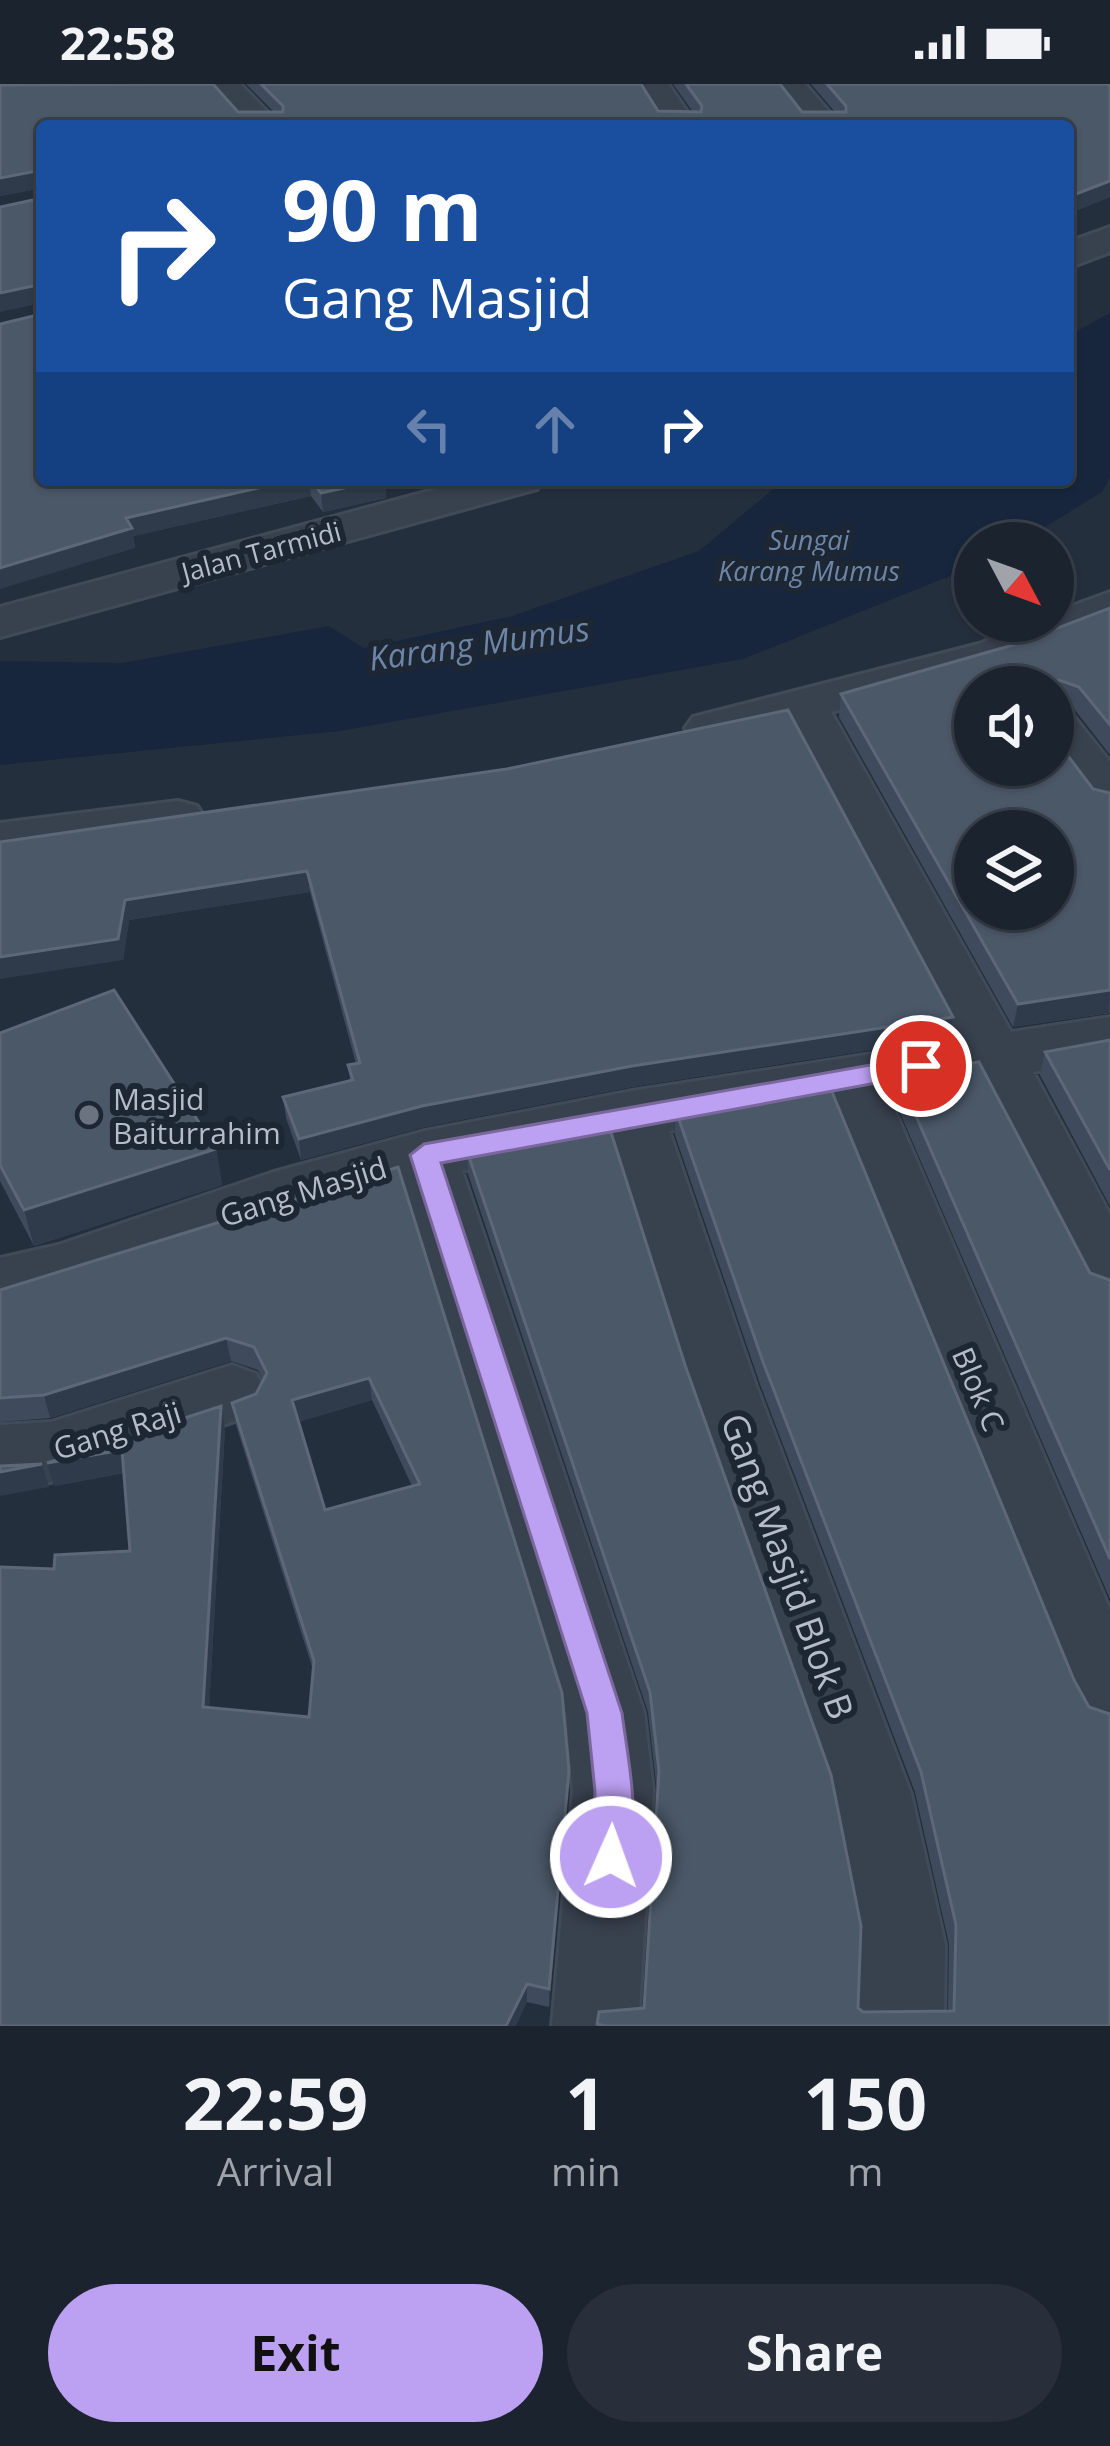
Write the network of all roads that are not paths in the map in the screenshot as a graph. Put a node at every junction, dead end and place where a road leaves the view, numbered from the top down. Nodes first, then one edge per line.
1 (220, 84) edge
2 (651, 84) edge
3 (787, 84) edge
4 (257, 120) edge
5 (675, 120) edge
6 (818, 120) edge
7 (1110, 238) edge
8 (1074, 253) edge
9 (474, 486) edge
10 (411, 494) edge
11 (1102, 621) edge
12 (0, 622) edge
13 (1017, 666) edge
14 (954, 680) edge
15 (802, 706) junction
16 (656, 740) edge
17 (1074, 751) edge
18 (1110, 798) edge
19 (237, 810) edge
20 (0, 841) edge
21 (1110, 1038) edge
22 (993, 1054) junction
23 (850, 1078) junction
24 (632, 1114) junction
25 (424, 1155) junction
26 (1110, 1276) edge
27 (0, 1284) edge
28 (232, 1394) dead end
29 (0, 1455) edge
30 (1110, 1699) edge
31 (595, 2026) edge
32 (901, 2026) edge

1 - 4 street
2 - 5 street
3 - 6 street
7 - 8 street
9 - 10 street, Jalan Tarmidi
10 - 12 street, Jalan Tarmidi
11 - 13 street
14 - 15 street
15 - 16 street
15 - 22 street
17 - 18 street
19 - 20 street
21 - 22 street, Gang Masjid
22 - 23 street, Gang Masjid
22 - 26 street
23 - 24 street, Gang Masjid
23 - 30 street, Blok C
24 - 25 street, Gang Masjid
24 - 32 street, Gang Masjid Blok B
25 - 27 street, Gang Masjid
25 - 31 street
28 - 29 street, Gang Raji

